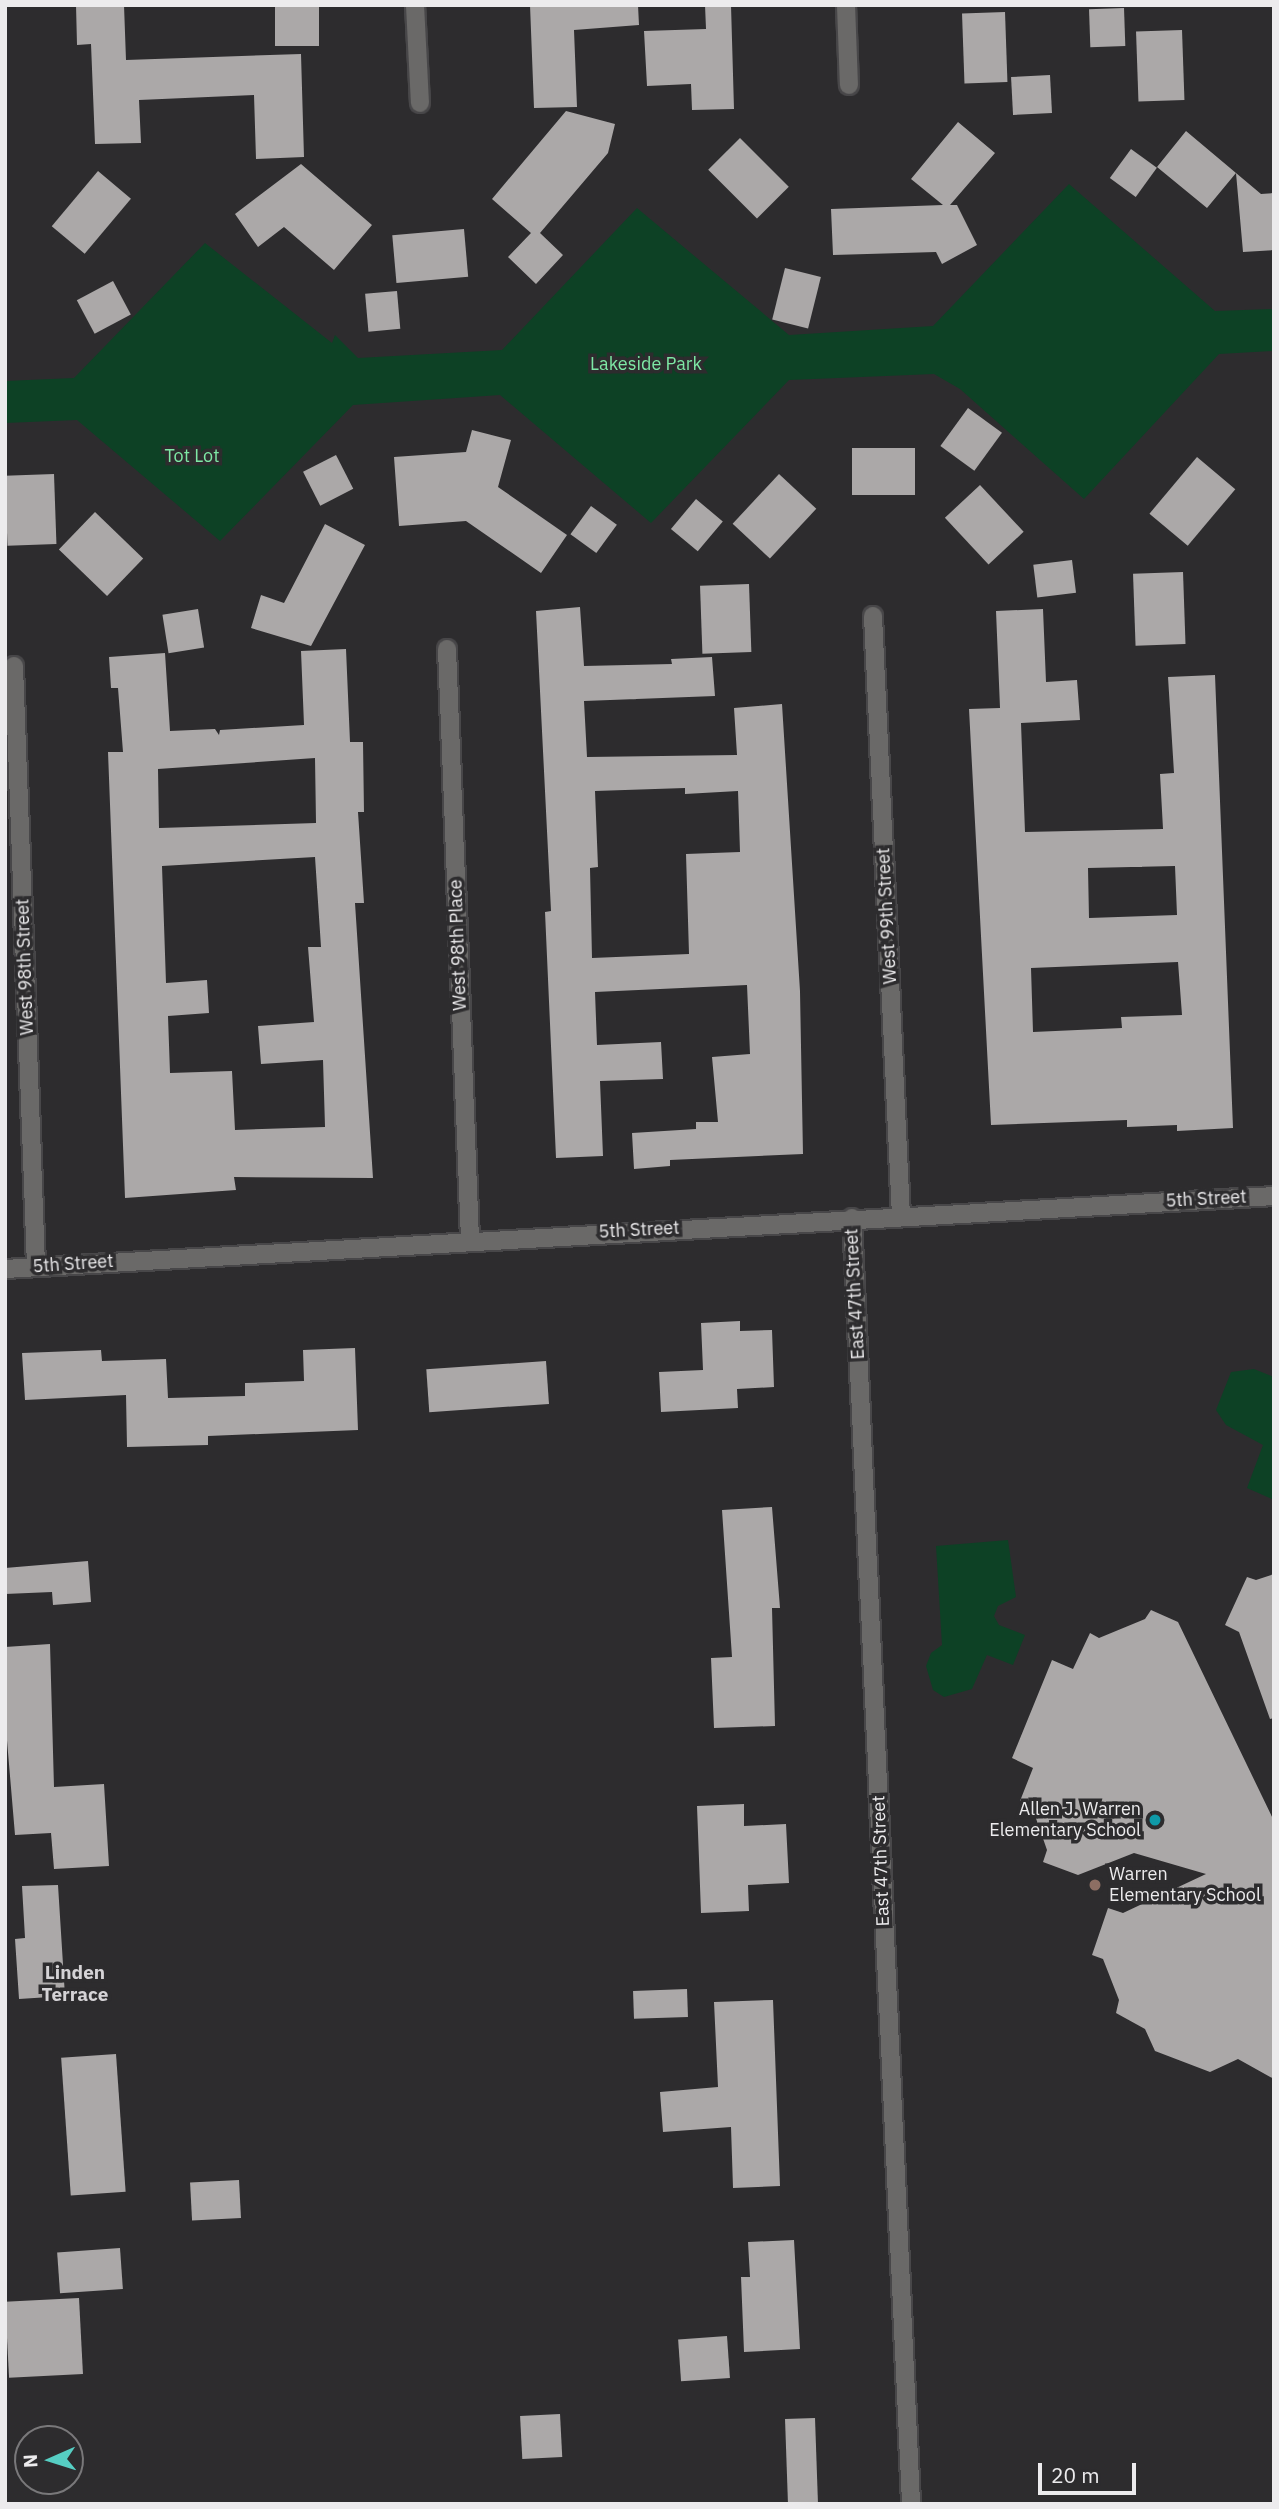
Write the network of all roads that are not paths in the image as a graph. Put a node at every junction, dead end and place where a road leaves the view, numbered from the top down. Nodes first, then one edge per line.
1 (415, 5) edge
2 (846, 5) edge
3 (849, 85) dead end
4 (420, 103) dead end
5 (873, 616) dead end
6 (447, 649) dead end
7 (14, 666) dead end
8 (1274, 1196) edge
9 (901, 1216) junction
10 (852, 1218) junction
11 (470, 1240) junction
12 (36, 1267) junction
13 (5, 1269) edge
14 (911, 2504) edge

1 - 4 street
2 - 3 street
5 - 9 street, West 99th Street
6 - 11 street, West 98th Place
7 - 12 street, West 98th Street
8 - 9 street, 5th Street
9 - 10 street, 5th Street
10 - 11 street, 5th Street
10 - 14 street, East 47th Street
11 - 12 street, 5th Street
12 - 13 street, 5th Street

